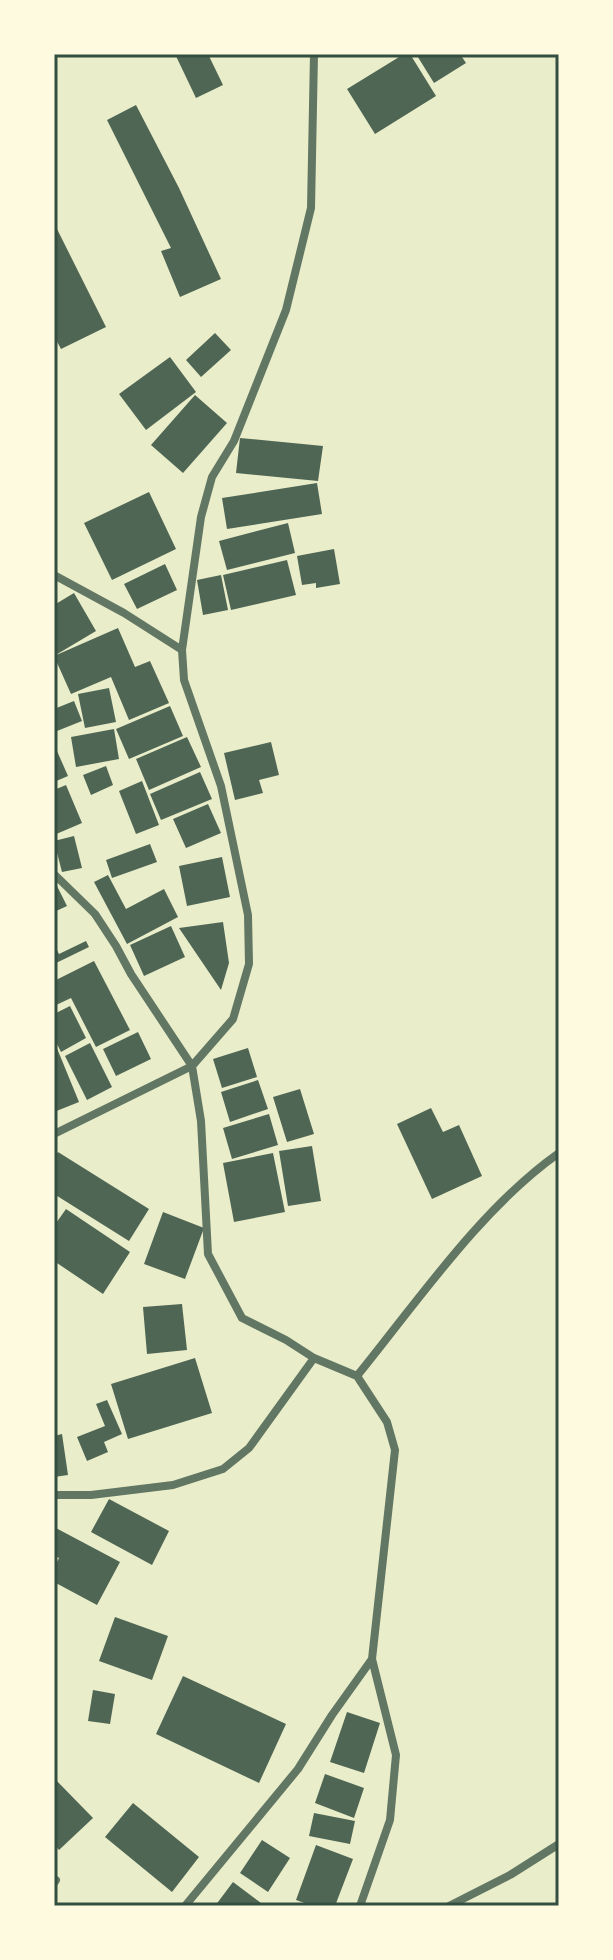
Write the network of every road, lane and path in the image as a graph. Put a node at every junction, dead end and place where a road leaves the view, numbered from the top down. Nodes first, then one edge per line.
1 (314, 54) edge
2 (54, 575) edge
3 (182, 650) junction
4 (54, 874) edge
5 (192, 1066) junction
6 (54, 1134) edge
7 (559, 1153) edge
8 (314, 1358) junction
9 (357, 1376) junction
10 (54, 1495) edge
11 (372, 1659) junction
12 (559, 1844) edge
13 (185, 1906) edge
14 (360, 1906) edge
15 (449, 1906) edge

1 - 3 street
2 - 3 street
3 - 5 street
4 - 5 street
5 - 6 street
5 - 8 street
7 - 9 street
8 - 9 street
8 - 10 street
9 - 11 street
11 - 13 street
11 - 14 street
12 - 15 street

